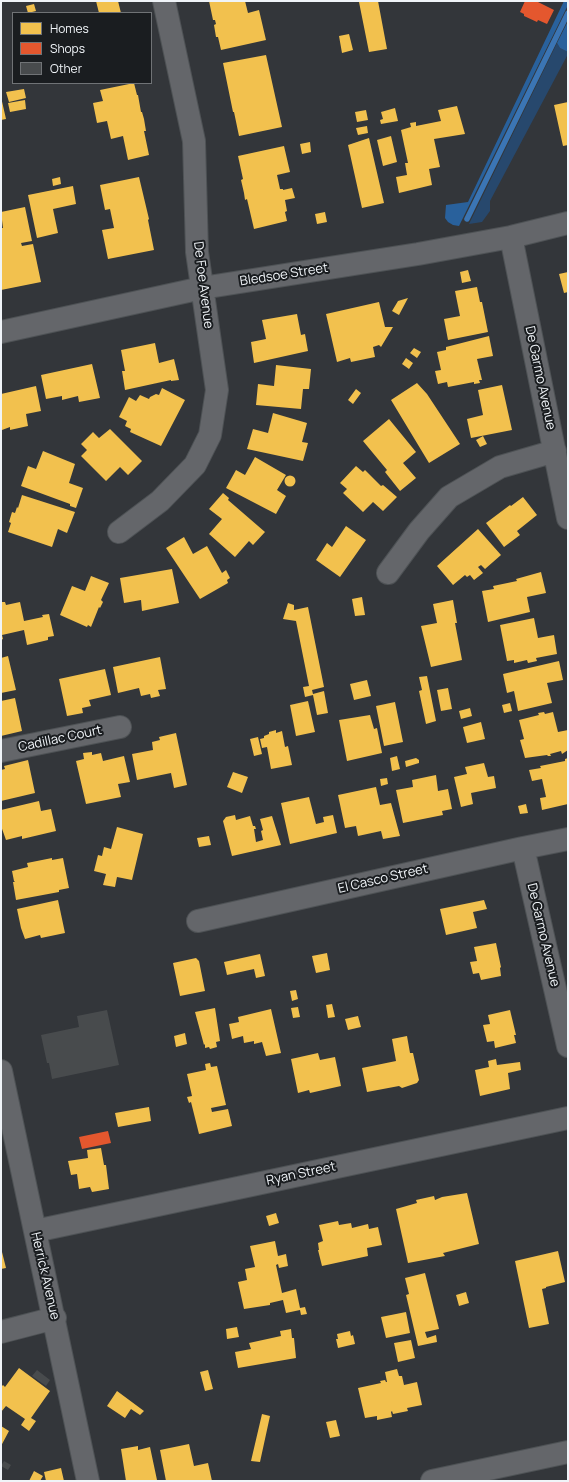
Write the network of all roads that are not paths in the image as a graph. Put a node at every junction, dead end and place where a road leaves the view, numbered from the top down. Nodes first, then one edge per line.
1 (164, 1) edge
2 (568, 223) edge
3 (511, 237) junction
4 (202, 288) junction
5 (1, 332) edge
6 (555, 451) junction
7 (568, 518) edge
8 (119, 532) dead end
9 (388, 573) dead end
10 (120, 727) dead end
11 (1, 751) edge
12 (568, 839) edge
13 (523, 848) junction
14 (198, 922) dead end
15 (568, 1046) edge
16 (1, 1071) edge
17 (568, 1118) edge
18 (35, 1231) junction
19 (55, 1318) junction
20 (1, 1332) edge
21 (568, 1452) edge
22 (88, 1481) edge
23 (432, 1481) edge

1 - 4 street, De Foe Avenue
2 - 3 street, Bledsoe Street
3 - 4 street, Bledsoe Street
3 - 6 street, De Garmo Avenue
4 - 5 street, Bledsoe Street
4 - 8 street, De Foe Avenue
6 - 7 street, De Garmo Avenue
6 - 9 street
10 - 11 street, Cadillac Court
12 - 13 street, El Casco Street
13 - 14 street, El Casco Street
13 - 15 street, De Garmo Avenue
16 - 18 street, Herrick Avenue
17 - 18 street, Ryan Street
18 - 19 street, Herrick Avenue
19 - 20 street
19 - 22 street, Herrick Avenue
21 - 23 street

